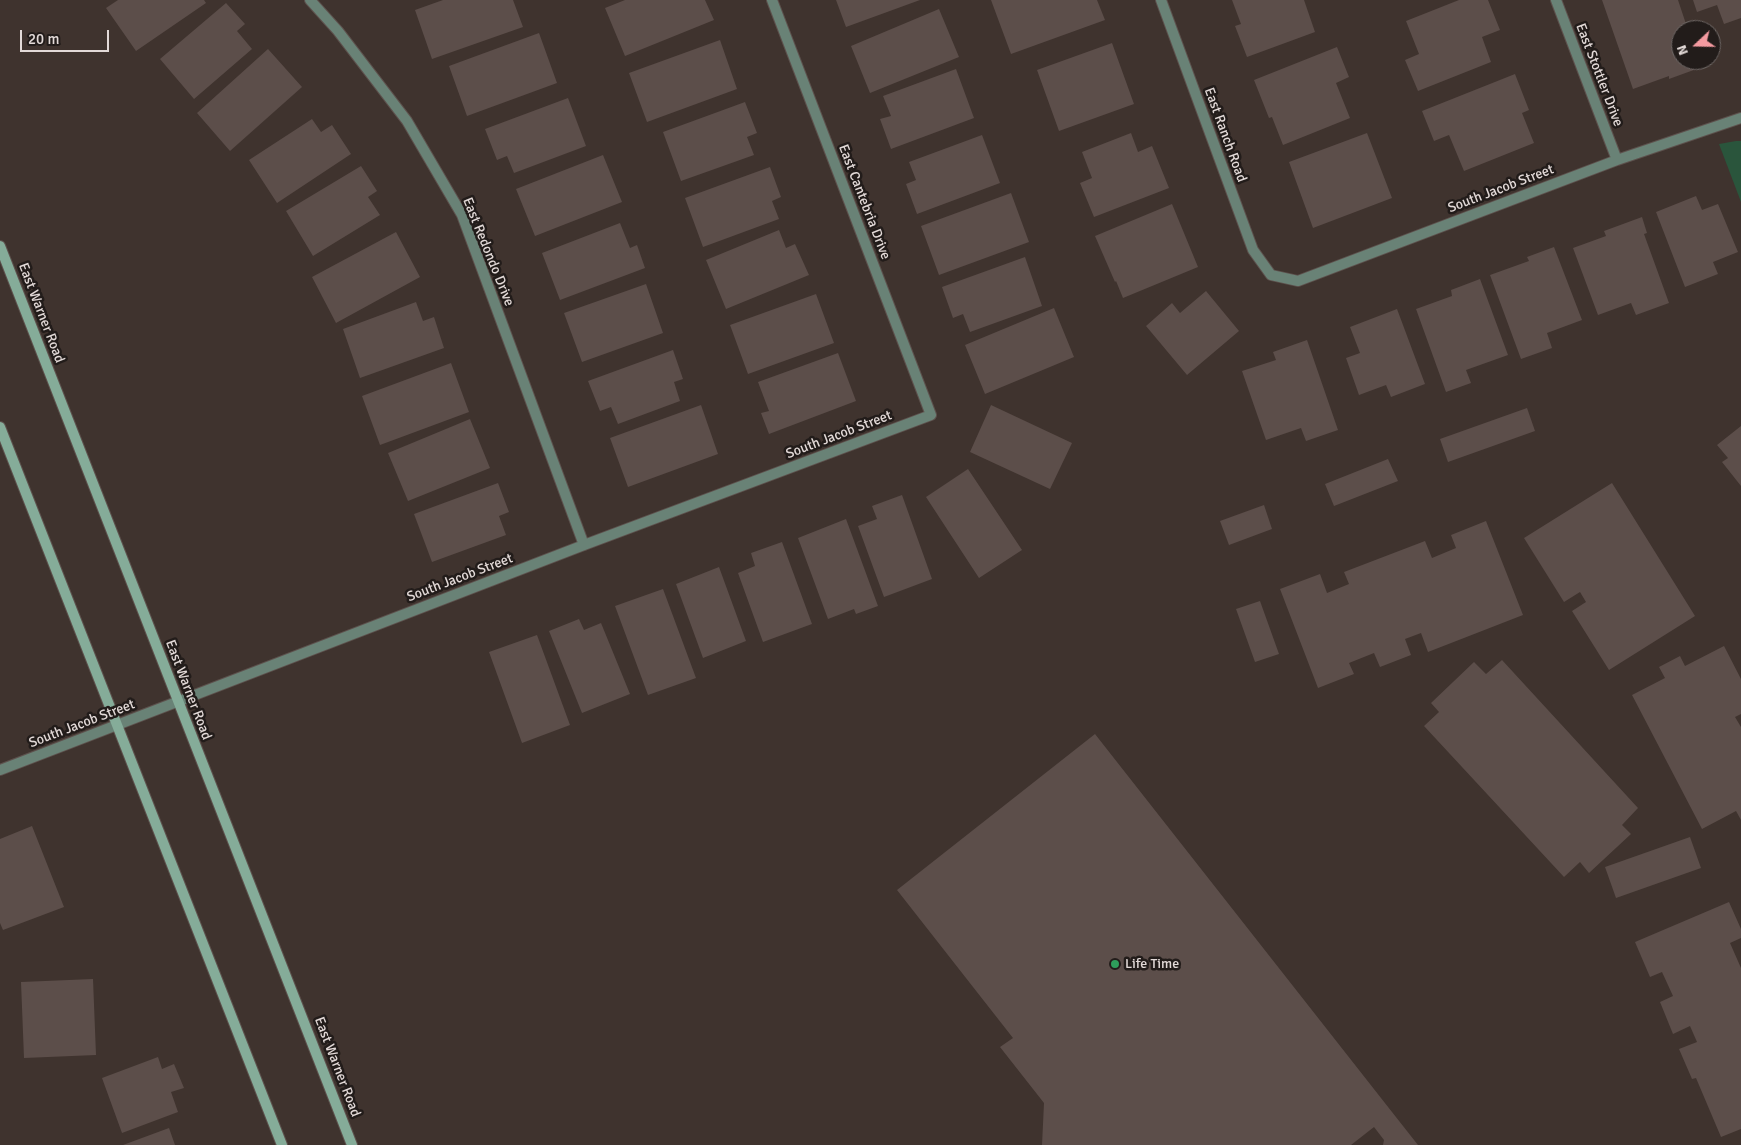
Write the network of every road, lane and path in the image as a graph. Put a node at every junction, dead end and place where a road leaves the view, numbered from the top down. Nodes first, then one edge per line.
1 (310, 0) edge
2 (772, 0) edge
3 (1161, 0) edge
4 (1556, 0) edge
5 (1741, 118) edge
6 (1617, 160) junction
7 (0, 246) edge
8 (1271, 275) joint
9 (931, 415) joint
10 (0, 427) edge
11 (584, 545) junction
12 (178, 702) junction
13 (116, 726) junction
14 (0, 770) edge
15 (282, 1145) edge
16 (352, 1145) edge

1 - 11 street, East Redondo Drive
2 - 9 street, East Cantebria Drive
3 - 8 street, East Ranch Road
4 - 6 street, East Stottler Drive
5 - 6 street, South Jacob Street
6 - 8 street, South Jacob Street
7 - 12 main road, East Warner Road
9 - 11 street, South Jacob Street
10 - 13 main road
11 - 12 street, South Jacob Street
12 - 13 street, South Jacob Street
12 - 16 main road, East Warner Road
13 - 14 street, South Jacob Street
13 - 15 main road

